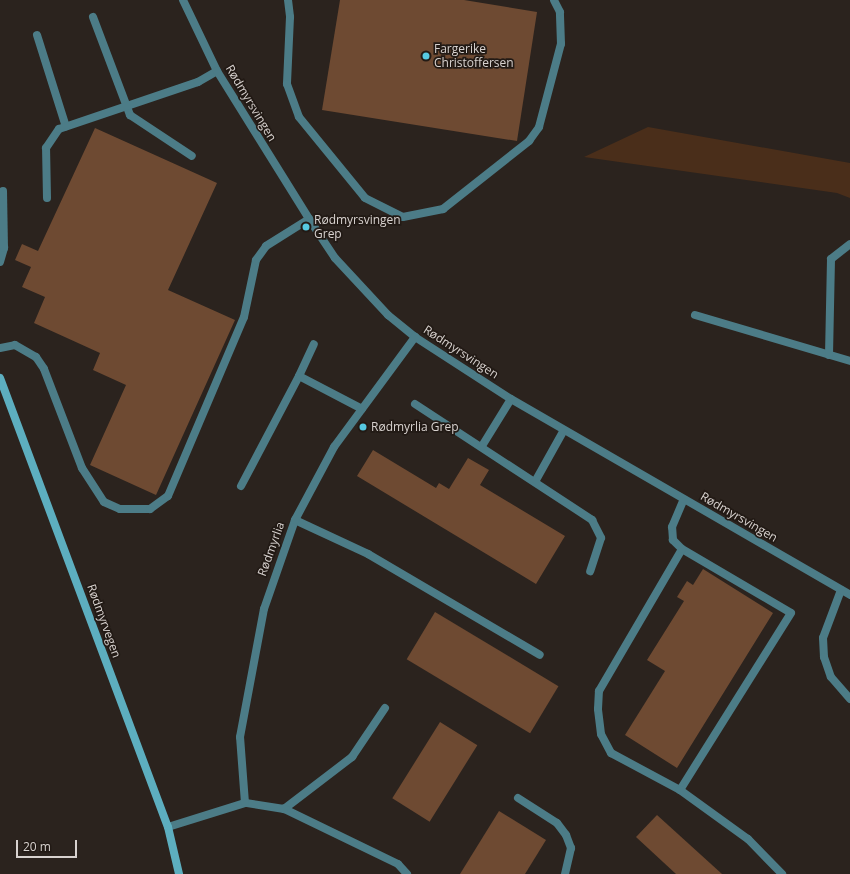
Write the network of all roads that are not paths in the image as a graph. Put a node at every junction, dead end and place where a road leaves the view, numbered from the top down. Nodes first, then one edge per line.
1 (183, 0) edge
2 (288, 0) edge
3 (554, 0) edge
4 (93, 17) dead end
5 (37, 35) dead end
6 (217, 71) junction
7 (124, 107) junction
8 (66, 127) junction
9 (192, 156) dead end
10 (3, 191) dead end
11 (47, 198) dead end
12 (309, 219) junction
13 (850, 244) edge
14 (0, 262) edge
15 (695, 315) dead end
16 (415, 337) junction
17 (314, 344) dead end
18 (0, 348) edge
19 (829, 355) junction
20 (850, 361) edge
21 (299, 376) junction
22 (0, 378) edge
23 (511, 399) junction
24 (415, 404) dead end
25 (362, 409) junction
26 (564, 430) junction
27 (482, 446) junction
28 (536, 480) junction
29 (241, 486) dead end
30 (684, 499) junction
31 (295, 520) junction
32 (682, 549) junction
33 (590, 571) dead end
34 (841, 590) junction
35 (850, 595) edge
36 (540, 655) dead end
37 (850, 699) edge
38 (385, 708) dead end
39 (680, 790) junction
40 (518, 798) dead end
41 (246, 803) junction
42 (284, 809) junction
43 (168, 827) junction
44 (179, 874) edge
45 (407, 874) edge
46 (565, 874) edge
47 (782, 874) edge

1 - 6 street, Rødmyrsvingen
2 - 3 street
4 - 7 street
5 - 8 street
6 - 7 street
6 - 12 street, Rødmyrsvingen
7 - 8 street
7 - 9 street
8 - 11 street
10 - 14 street
12 - 16 street, Rødmyrsvingen
12 - 18 street
13 - 19 street
15 - 19 street
16 - 23 street, Rødmyrsvingen
16 - 25 street, Rødmyrlia
17 - 21 street
19 - 20 street
21 - 25 street
21 - 29 street
22 - 43 street, Rødmyrvegen
23 - 26 street, Rødmyrsvingen
23 - 27 street
24 - 27 street
25 - 31 street, Rødmyrlia
26 - 28 street
26 - 30 street, Rødmyrsvingen
27 - 28 street
28 - 33 street
30 - 32 street
30 - 34 street, Rødmyrsvingen
31 - 36 street
31 - 41 street, Rødmyrlia
32 - 39 street
32 - 39 street
34 - 35 street, Rødmyrsvingen
34 - 37 street
38 - 42 street
39 - 47 street
40 - 46 street
41 - 42 street
41 - 43 street
42 - 45 street
43 - 44 street, Rødmyrvegen

